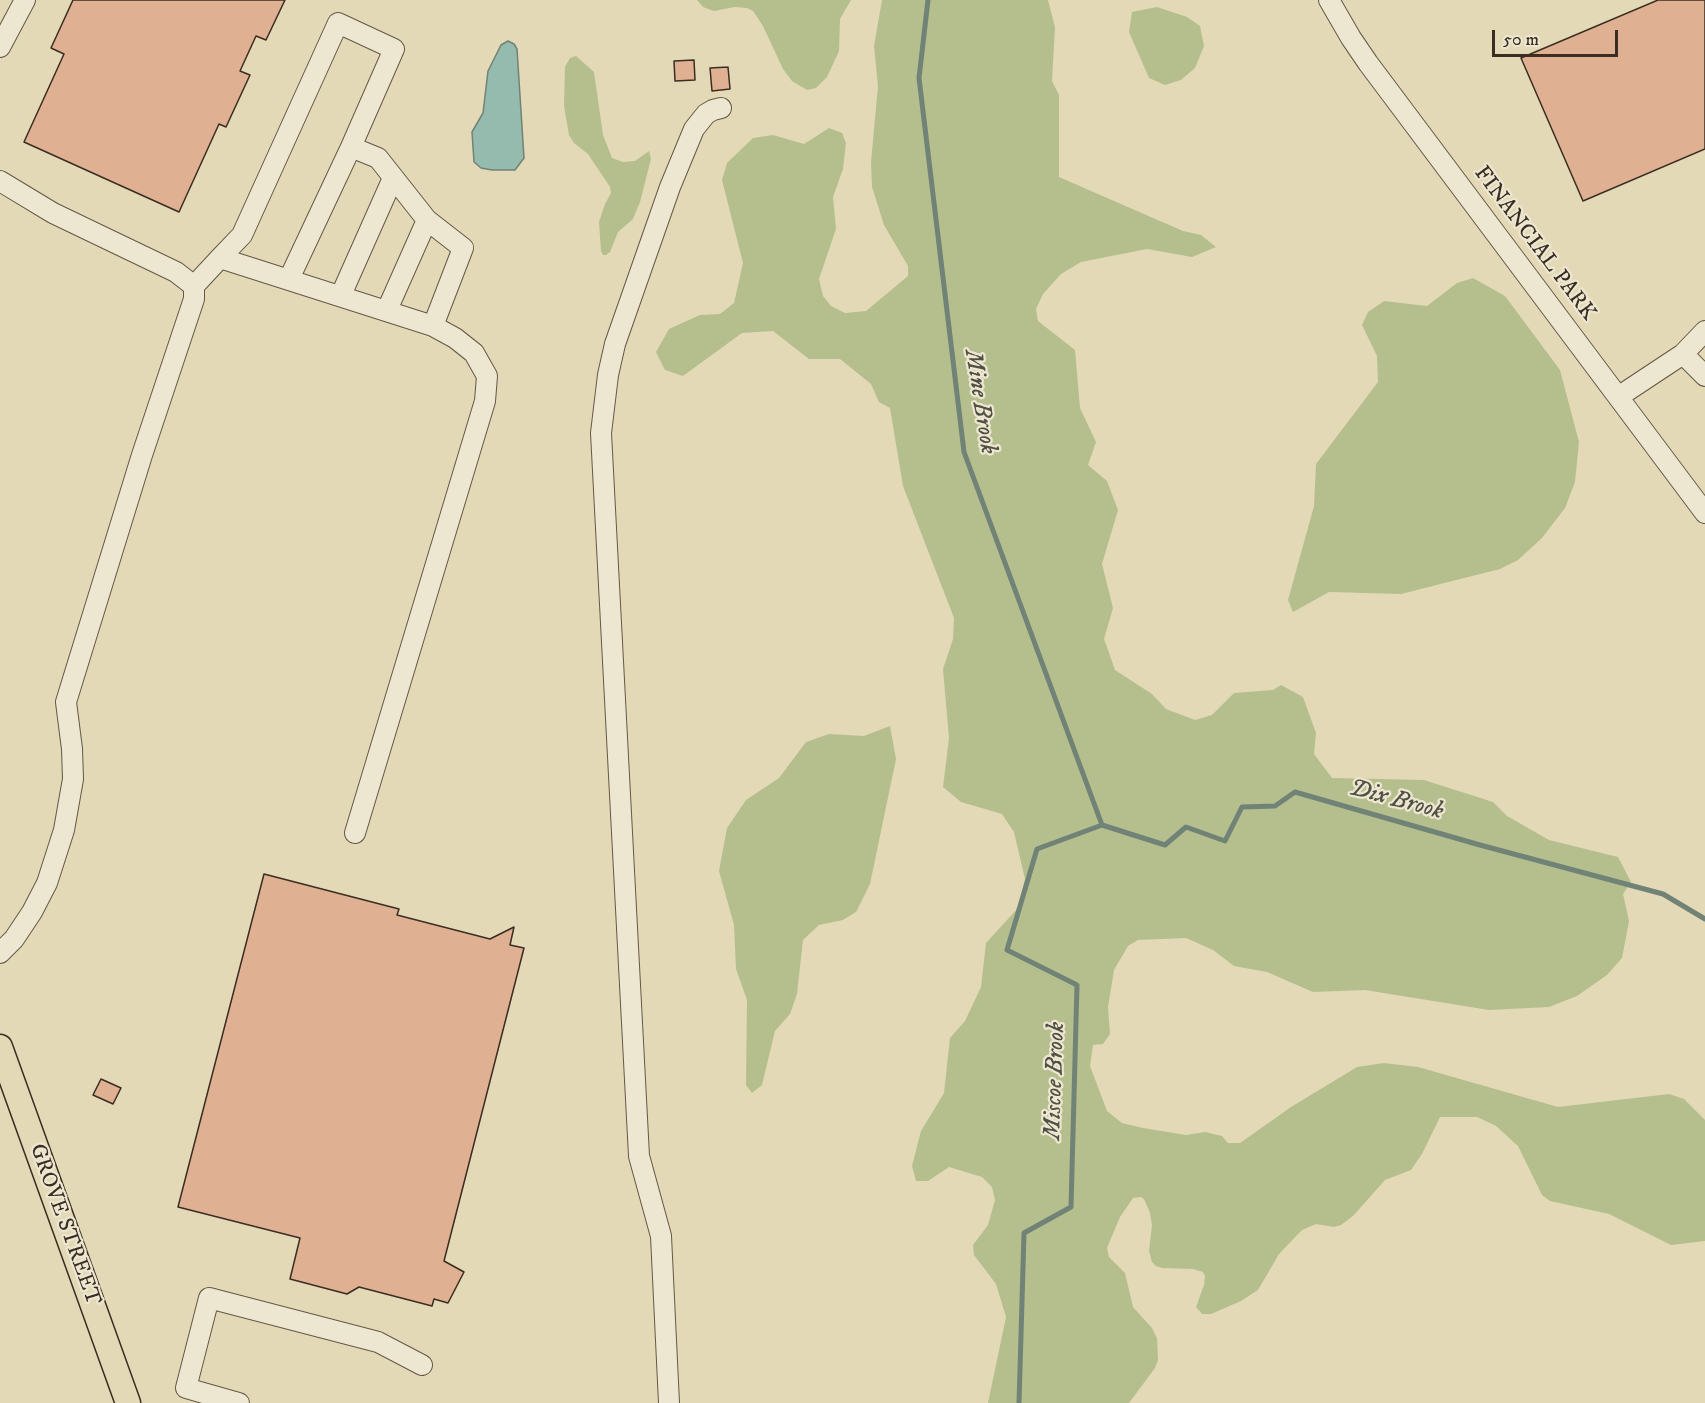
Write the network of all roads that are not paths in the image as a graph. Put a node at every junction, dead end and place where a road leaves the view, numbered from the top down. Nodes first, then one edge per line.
1 (25, 0) edge
2 (1329, 0) edge
3 (0, 47) edge
4 (721, 108) dead end
5 (351, 147) junction
6 (393, 178) junction
7 (0, 181) edge
8 (427, 220) junction
9 (220, 258) junction
10 (289, 279) junction
11 (194, 286) junction
12 (341, 295) junction
13 (387, 310) junction
14 (433, 326) junction
15 (1705, 331) edge
16 (1683, 354) junction
17 (1705, 375) edge
18 (1618, 397) junction
19 (1705, 513) edge
20 (355, 833) dead end
21 (0, 953) edge
22 (0, 1047) edge
23 (422, 1365) dead end
24 (128, 1403) edge
25 (239, 1403) edge
26 (669, 1403) edge

1 - 3 lane
2 - 18 lane, FINANCIAL PARK
4 - 26 lane
5 - 6 lane
5 - 9 lane
5 - 10 lane
6 - 8 lane
6 - 12 lane
7 - 11 lane
8 - 13 lane
8 - 14 lane
9 - 10 lane
9 - 11 lane
10 - 12 lane
11 - 21 lane
12 - 13 lane
13 - 14 lane
14 - 20 lane
15 - 16 lane
16 - 17 lane
16 - 18 lane
18 - 19 lane, FINANCIAL PARK
22 - 24 main road, GROVE STREET
23 - 25 lane

